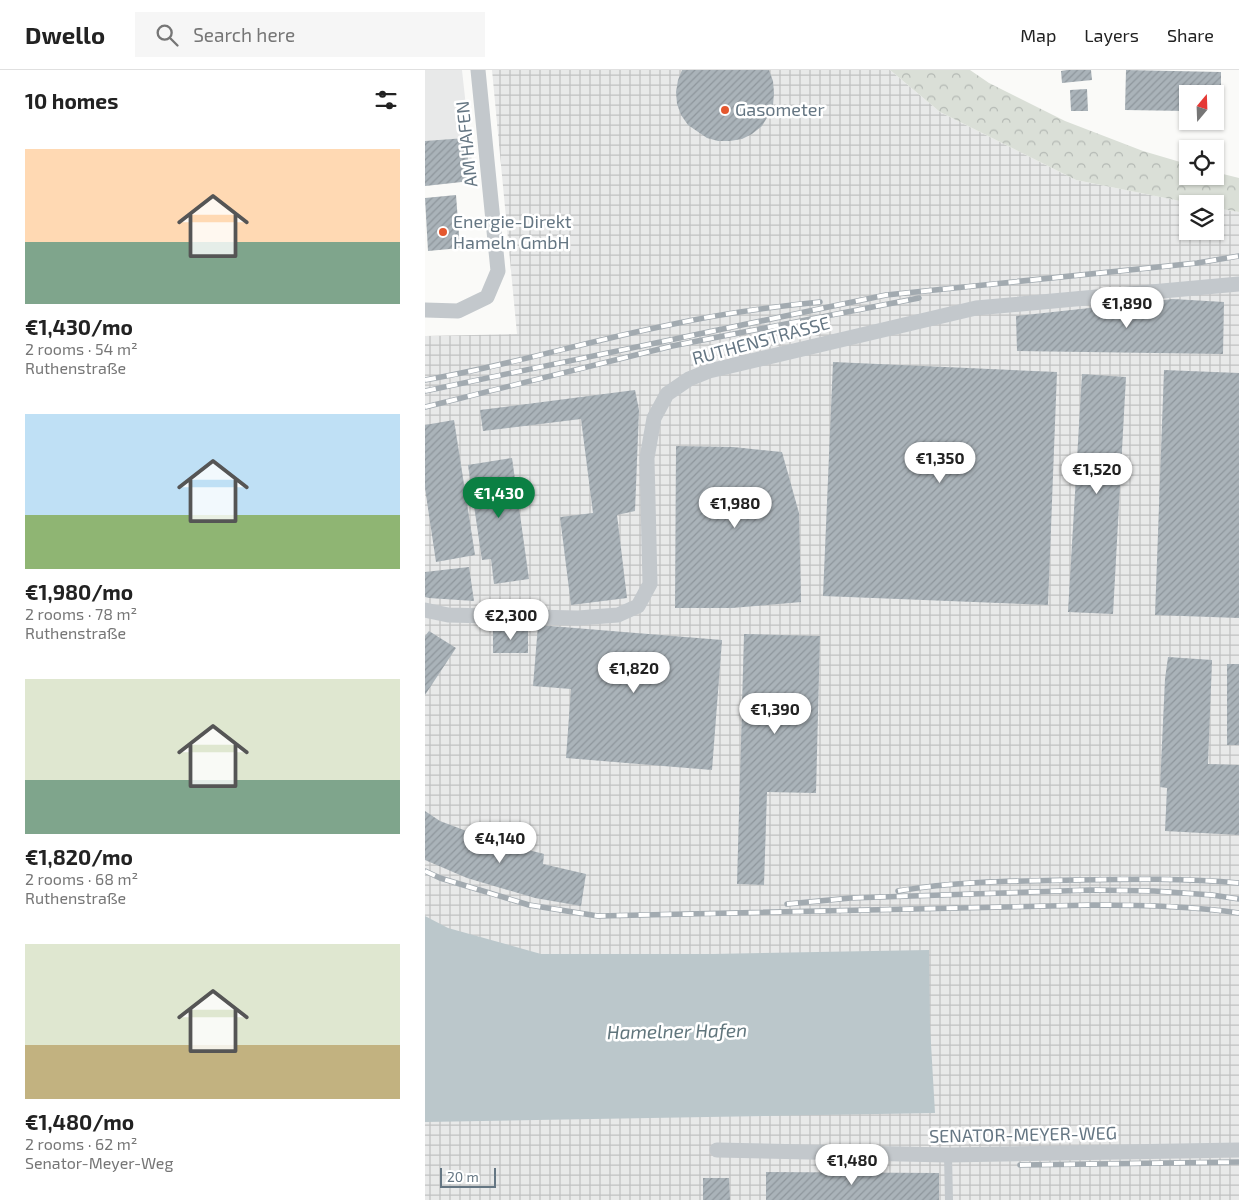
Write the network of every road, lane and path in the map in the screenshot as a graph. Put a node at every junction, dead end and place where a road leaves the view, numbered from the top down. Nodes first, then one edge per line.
1 (478, 70) edge
2 (1239, 284) edge
3 (425, 310) edge
4 (425, 610) edge
5 (717, 1150) dead end
6 (1239, 1150) edge
7 (948, 1155) junction
8 (949, 1200) edge

1 - 3 street, AM HAFEN
2 - 4 street, RUTHENSTRASSE
5 - 7 street, SENATOR-MEYER-WEG
6 - 7 street, SENATOR-MEYER-WEG
7 - 8 lane

